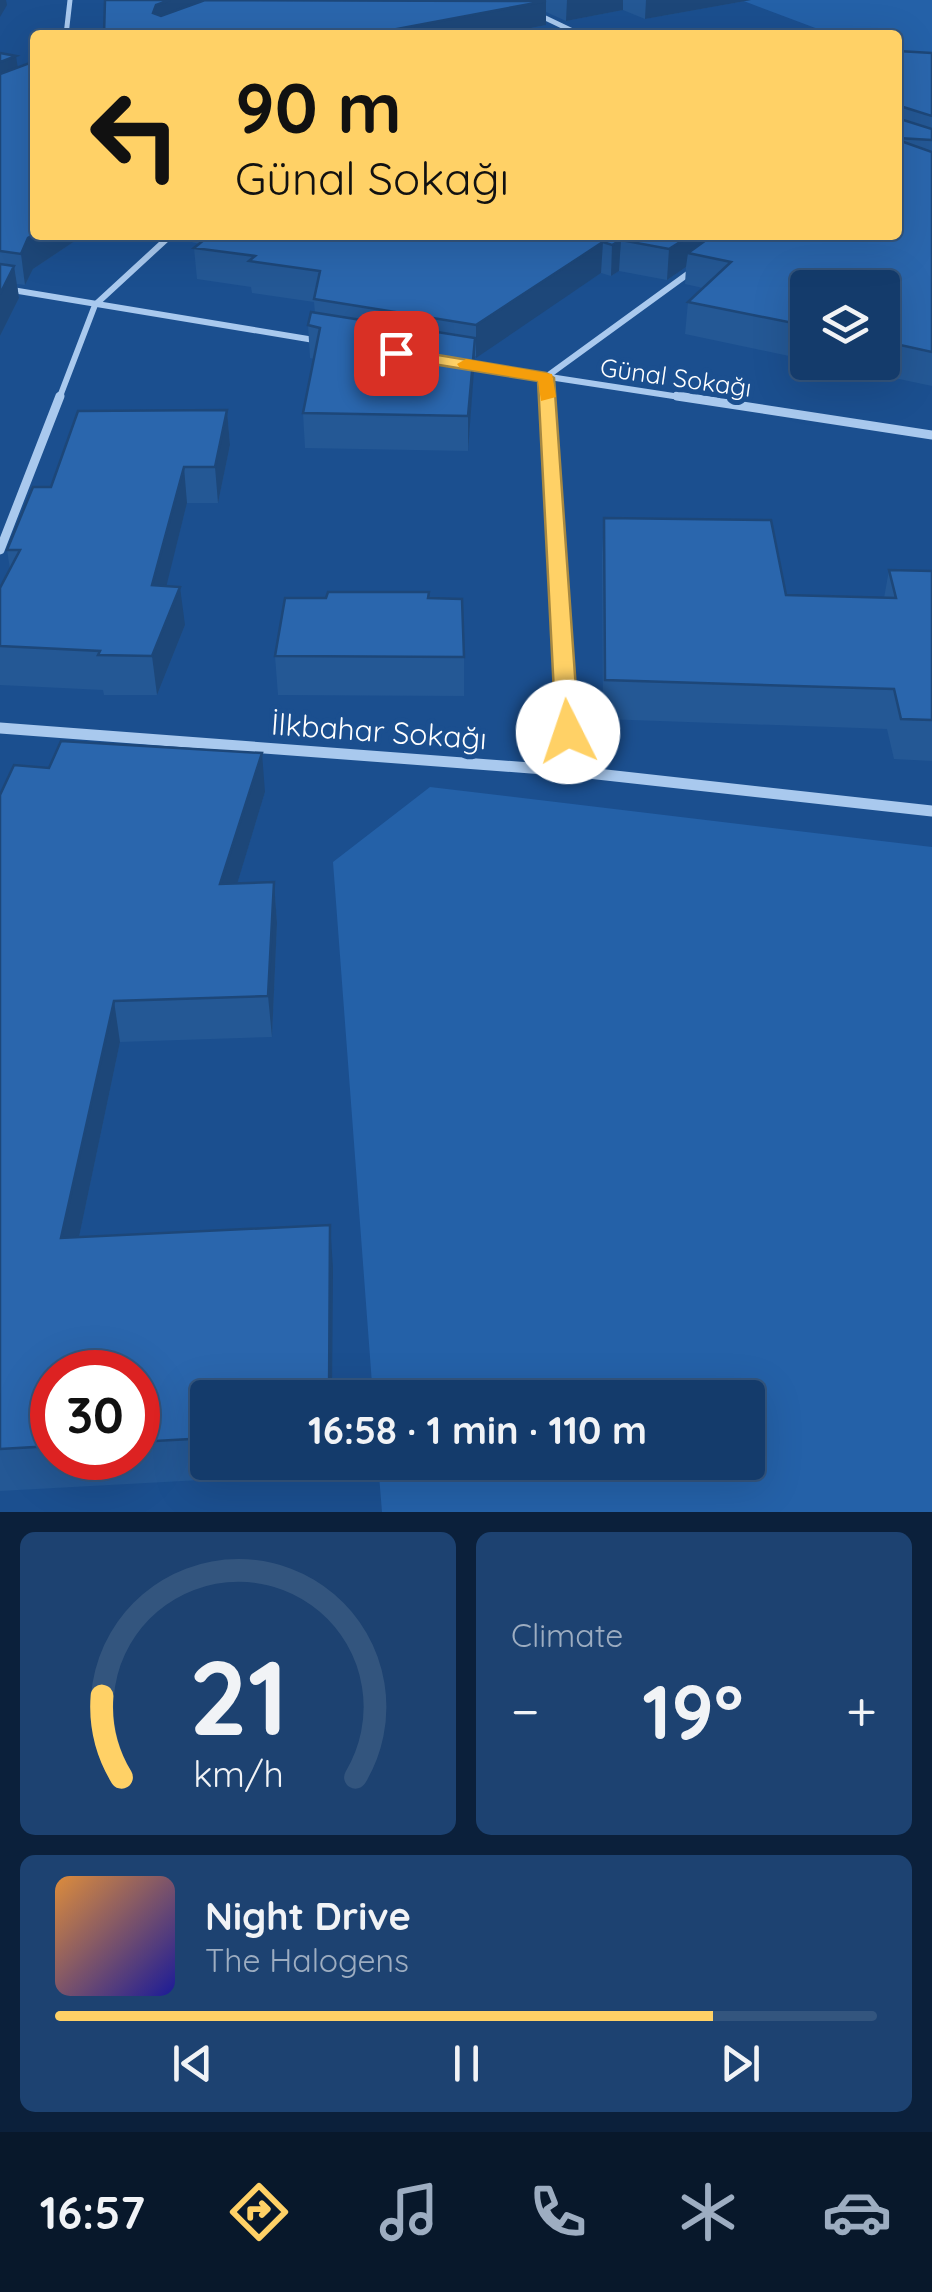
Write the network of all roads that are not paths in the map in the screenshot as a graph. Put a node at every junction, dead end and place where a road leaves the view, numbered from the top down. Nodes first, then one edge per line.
1 (70, 0) edge
2 (526, 8) edge
3 (67, 30) edge
4 (569, 30) edge
5 (165, 240) edge
6 (711, 257) edge
7 (0, 288) edge
8 (95, 305) junction
9 (330, 343) edge
10 (448, 362) edge
11 (546, 378) junction
12 (932, 435) edge
13 (0, 550) edge
14 (0, 728) edge
15 (570, 771) junction
16 (932, 811) edge

1 - 3 street
2 - 4 street
5 - 8 street
6 - 11 street
7 - 8 street
8 - 9 street
8 - 13 street
10 - 11 street, Günal Sokağı
11 - 12 street, Günal Sokağı
11 - 15 street
14 - 15 street, İlkbahar Sokağı
15 - 16 street, İlkbahar Sokağı

